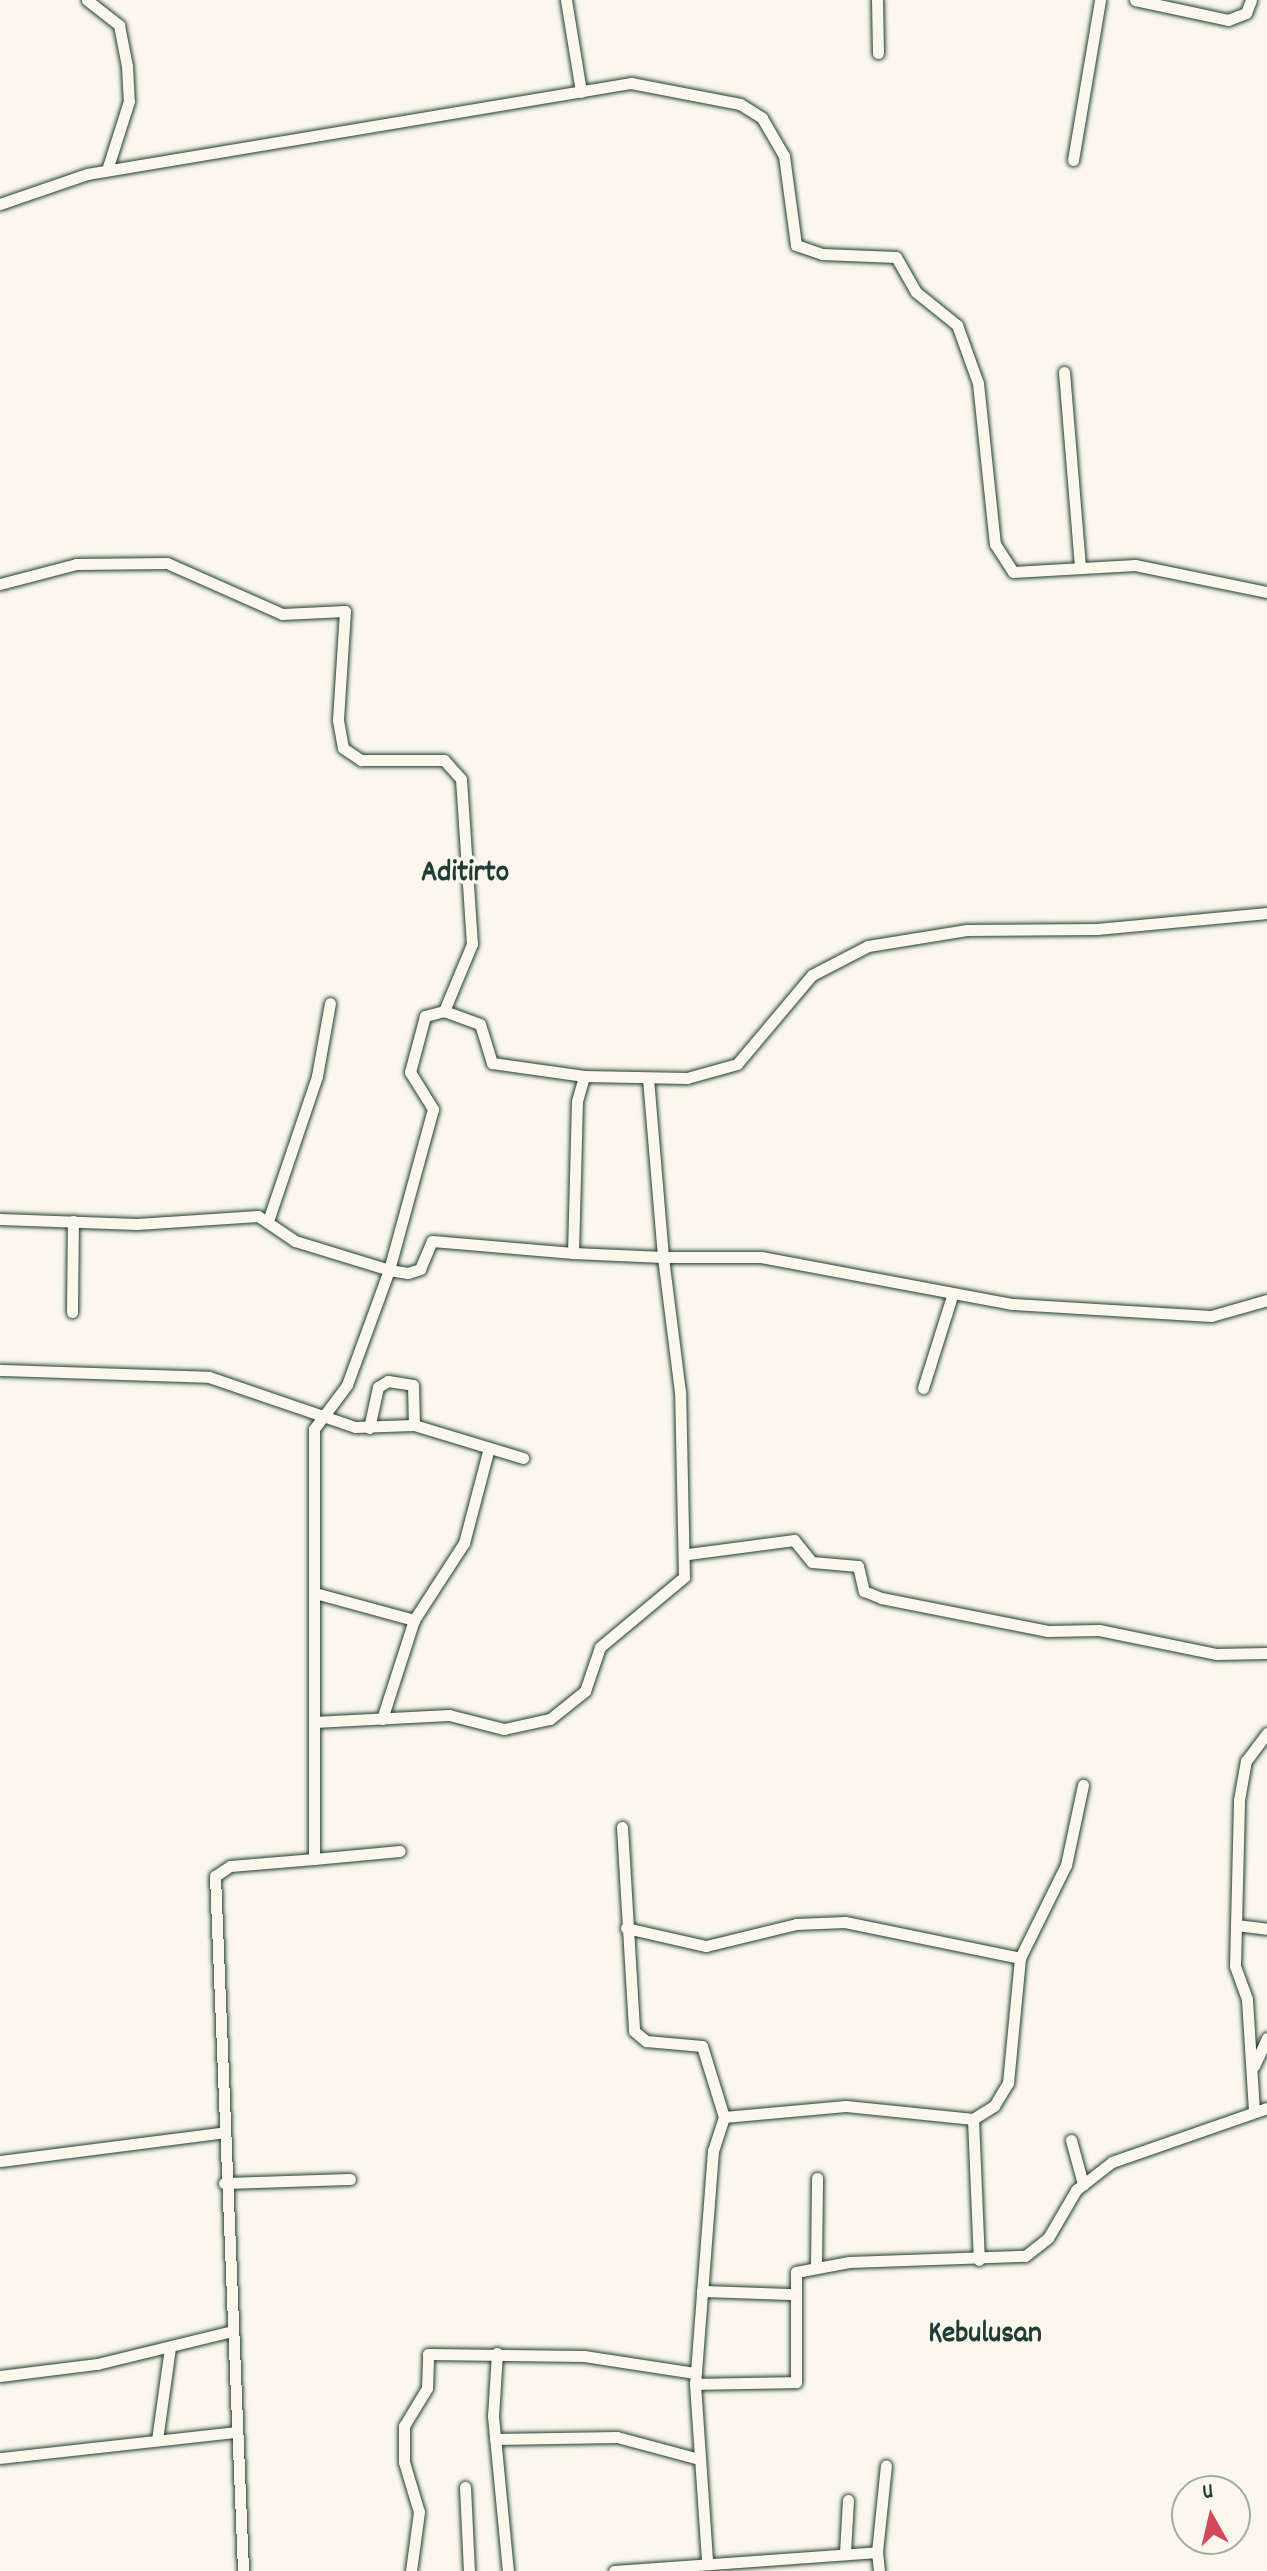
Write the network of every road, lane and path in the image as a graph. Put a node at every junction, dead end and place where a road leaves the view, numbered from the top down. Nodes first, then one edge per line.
1 (87, 0) edge
2 (566, 0) edge
3 (877, 0) edge
4 (1100, 0) edge
5 (1135, 0) edge
6 (1251, 0) edge
7 (878, 53) dead end
8 (581, 92) junction
9 (1073, 160) dead end
10 (107, 170) junction
11 (0, 204) edge
12 (1064, 372) dead end
13 (1080, 566) junction
14 (0, 584) edge
15 (1267, 592) edge
16 (1267, 913) edge
17 (330, 1003) dead end
18 (444, 1011) junction
19 (584, 1076) junction
20 (648, 1078) junction
21 (269, 1218) junction
22 (0, 1219) edge
23 (73, 1221) junction
24 (573, 1253) junction
25 (663, 1257) junction
26 (389, 1270) junction
27 (952, 1296) junction
28 (1267, 1300) edge
29 (72, 1312) dead end
30 (0, 1370) edge
31 (923, 1388) dead end
32 (322, 1417) junction
33 (414, 1425) junction
34 (369, 1428) junction
35 (489, 1448) junction
36 (523, 1458) dead end
37 (688, 1554) junction
38 (315, 1593) junction
39 (414, 1620) junction
40 (1267, 1653) edge
41 (382, 1719) junction
42 (314, 1722) junction
43 (1267, 1733) edge
44 (1083, 1785) dead end
45 (622, 1827) dead end
46 (400, 1851) dead end
47 (314, 1859) junction
48 (1236, 1925) junction
49 (626, 1928) junction
50 (1267, 1929) edge
51 (1020, 1958) junction
52 (1267, 2038) edge
53 (1254, 2067) junction
54 (1267, 2108) edge
55 (1254, 2111) junction
56 (724, 2117) junction
57 (973, 2119) junction
58 (220, 2133) junction
59 (1071, 2140) dead end
60 (0, 2161) edge
61 (817, 2178) dead end
62 (350, 2179) dead end
63 (224, 2183) junction
64 (1083, 2184) junction
65 (979, 2260) junction
66 (816, 2265) junction
67 (702, 2291) junction
68 (791, 2294) junction
69 (228, 2332) junction
70 (170, 2347) junction
71 (497, 2353) junction
72 (0, 2376) edge
73 (695, 2378) junction
74 (234, 2432) junction
75 (495, 2439) junction
76 (157, 2440) junction
77 (0, 2458) edge
78 (699, 2459) junction
79 (886, 2465) dead end
80 (465, 2487) dead end
81 (848, 2500) dead end
82 (877, 2552) junction
83 (845, 2553) junction
84 (707, 2560) junction
85 (243, 2571) edge
86 (411, 2571) edge
87 (469, 2571) edge
88 (508, 2571) edge
89 (614, 2571) edge
90 (879, 2571) edge

1 - 10 street
2 - 8 street
3 - 7 street
4 - 9 street
5 - 6 street
8 - 10 street
8 - 13 street
10 - 11 street
12 - 13 street
13 - 15 street
14 - 18 street
16 - 20 street
17 - 21 street
18 - 19 street
18 - 26 street
19 - 20 street
19 - 24 street
20 - 25 street
21 - 23 street
21 - 26 street
22 - 23 street
23 - 29 street
24 - 25 street
24 - 26 street
25 - 27 street
25 - 37 street
26 - 32 street
27 - 28 street
27 - 31 street
30 - 32 street
32 - 34 street
32 - 38 street
33 - 34 street
33 - 34 street
33 - 35 street
35 - 36 street
35 - 39 street
37 - 40 street
37 - 41 street
38 - 39 street
38 - 42 street
39 - 41 street
41 - 42 street
42 - 47 street
43 - 48 street
44 - 51 street
45 - 49 street
46 - 47 street
47 - 58 street
48 - 50 street
48 - 53 street
49 - 51 street
49 - 56 street
51 - 57 street
52 - 53 street
53 - 55 street
54 - 55 street
55 - 64 street
56 - 57 street
56 - 67 street
57 - 65 street
58 - 60 street
58 - 63 street
59 - 64 street
61 - 66 street
62 - 63 street
63 - 69 street
64 - 65 street
65 - 66 street
66 - 68 street
67 - 68 street
67 - 73 street
68 - 73 street
69 - 70 street
69 - 74 street
70 - 72 street
70 - 76 street
71 - 73 street
71 - 75 street
71 - 86 street
73 - 78 street
74 - 76 street
74 - 85 street
75 - 78 street
75 - 88 street
76 - 77 street
78 - 84 street
79 - 82 street
80 - 87 street
81 - 83 street
82 - 83 street
82 - 90 street
83 - 84 street
84 - 89 street

